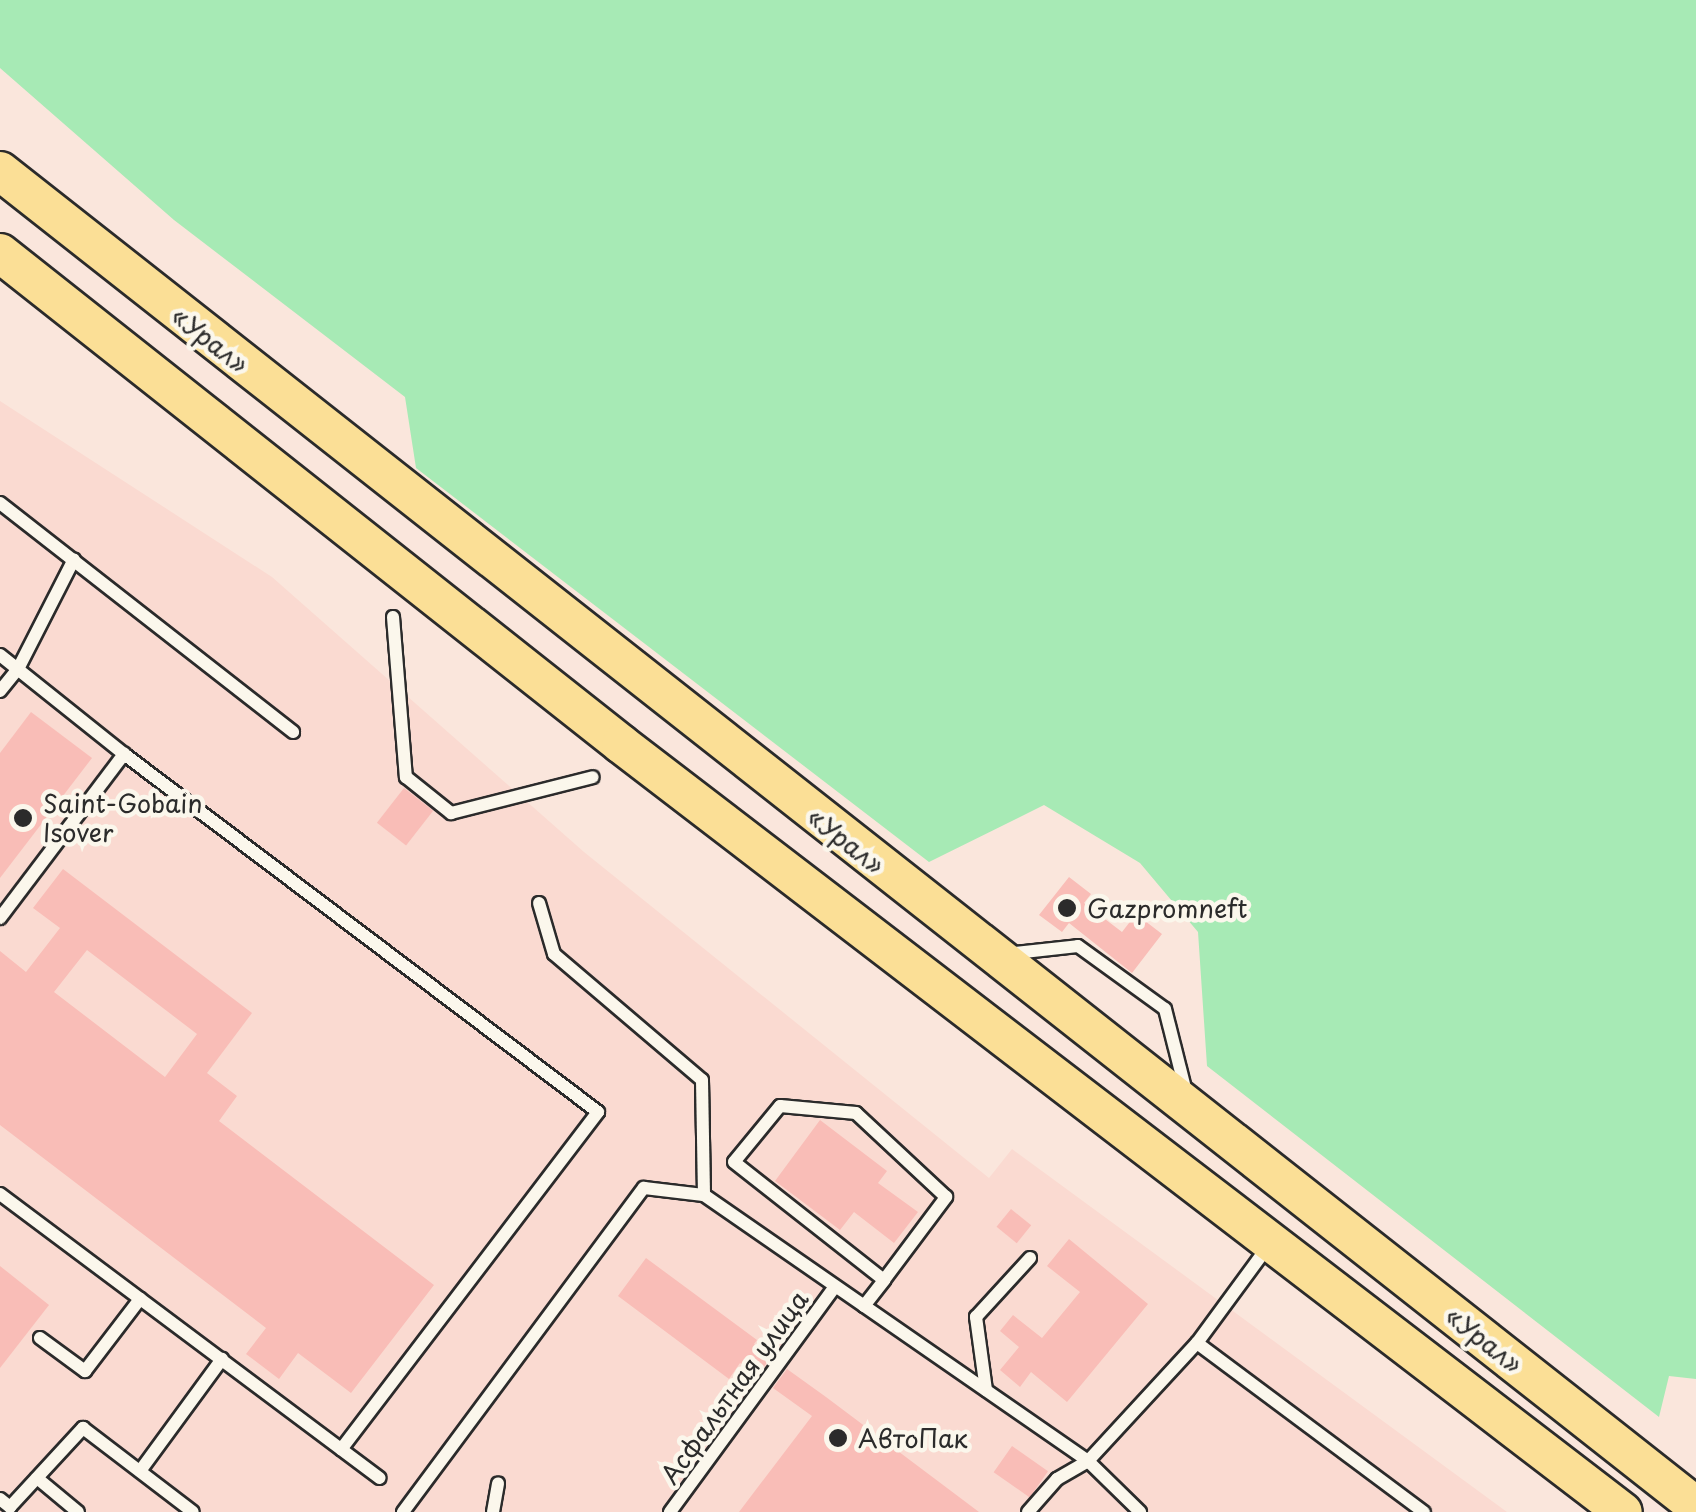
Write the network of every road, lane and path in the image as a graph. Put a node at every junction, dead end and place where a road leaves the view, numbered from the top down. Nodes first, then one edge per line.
1 (0, 171) edge
2 (0, 253) edge
3 (0, 502) edge
4 (74, 559) junction
5 (393, 617) dead end
6 (0, 656) edge
7 (18, 669) junction
8 (0, 691) edge
9 (293, 732) dead end
10 (124, 754) junction
11 (593, 776) dead end
12 (539, 903) dead end
13 (0, 918) edge
14 (992, 955) junction
15 (1191, 1109) junction
16 (0, 1194) edge
17 (704, 1195) junction
18 (1273, 1240) junction
19 (1030, 1258) dead end
20 (884, 1280) junction
21 (834, 1288) junction
22 (140, 1299) junction
23 (864, 1306) junction
24 (40, 1338) dead end
25 (1197, 1343) junction
26 (222, 1359) junction
27 (986, 1390) junction
28 (341, 1449) junction
29 (1088, 1461) junction
30 (140, 1472) junction
31 (36, 1478) junction
32 (380, 1478) dead end
33 (498, 1483) dead end
34 (0, 1499) edge
35 (1696, 1506) edge
36 (78, 1512) edge
37 (193, 1512) edge
38 (403, 1512) edge
39 (493, 1512) edge
40 (670, 1512) edge
41 (1028, 1512) edge
42 (1140, 1512) edge
43 (1424, 1512) edge
44 (1623, 1512) edge

1 - 14 main road, «Урал»
2 - 18 main road, «Урал»
3 - 4 lane
4 - 7 lane
4 - 9 lane
5 - 11 lane
6 - 7 lane
7 - 8 lane
7 - 10 lane
10 - 13 lane
10 - 28 lane
12 - 17 lane
14 - 15 main road, «Урал»
14 - 15 lane
15 - 35 main road, «Урал»
16 - 22 lane
17 - 21 lane
17 - 38 lane
18 - 25 lane
18 - 44 main road, «Урал»
19 - 27 lane
20 - 20 lane
20 - 23 lane
21 - 23 lane
21 - 40 lane, Асфальтная улица
22 - 24 lane
22 - 26 lane
23 - 27 lane
25 - 29 lane
25 - 43 lane
26 - 28 lane
26 - 30 lane
27 - 29 lane
28 - 32 lane
29 - 41 lane
29 - 42 lane
30 - 31 lane
30 - 37 lane
31 - 34 lane
31 - 36 lane
33 - 39 lane

